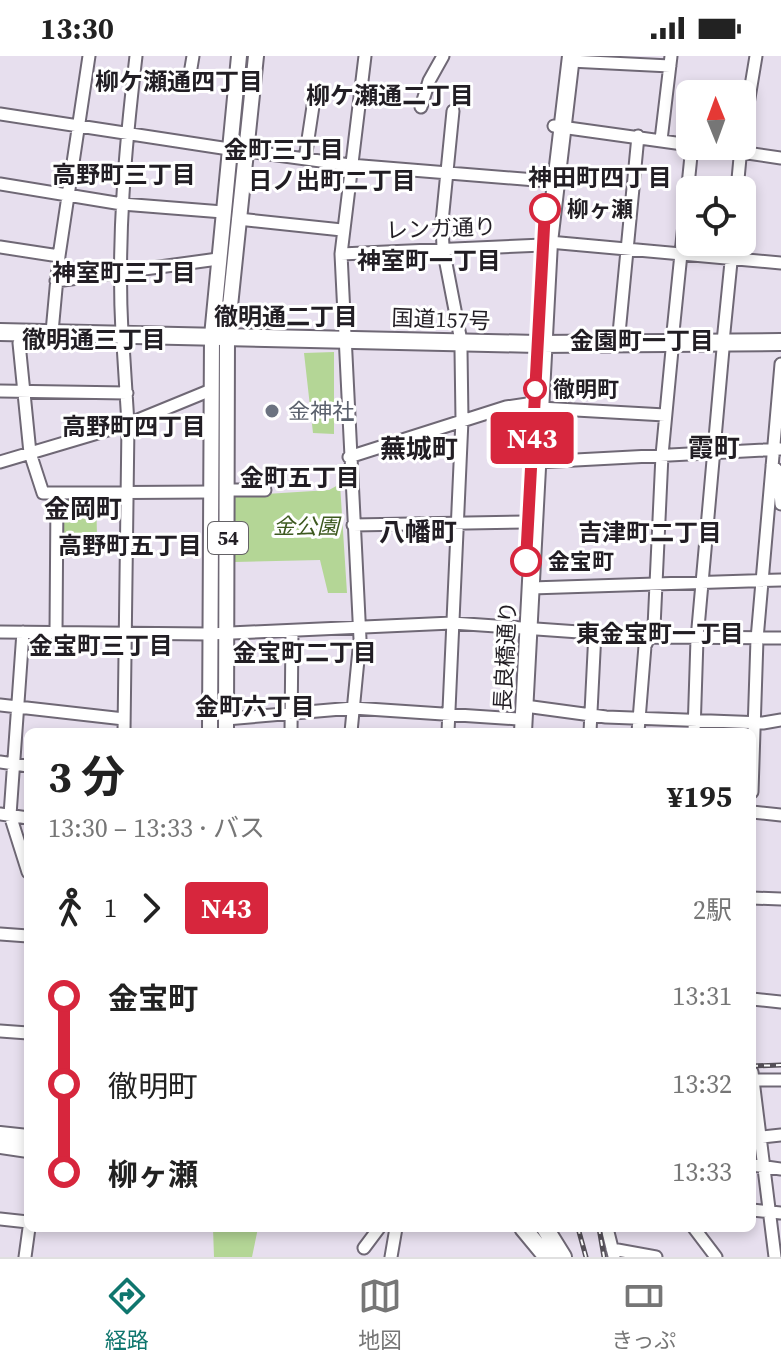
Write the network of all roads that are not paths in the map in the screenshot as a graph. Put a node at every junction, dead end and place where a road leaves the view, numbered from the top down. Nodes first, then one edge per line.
1 (89, 56) edge
2 (136, 56) edge
3 (193, 56) edge
4 (239, 56) edge
5 (256, 56) edge
6 (365, 56) edge
7 (443, 56) edge
8 (756, 56) edge
9 (569, 58) edge
10 (671, 61) edge
11 (190, 74) dead end
12 (752, 80) edge
13 (315, 93) dead end
14 (421, 107) dead end
15 (453, 111) dead end
16 (0, 114) edge
17 (557, 126) junction
18 (79, 127) junction
19 (125, 134) junction
20 (638, 136) junction
21 (661, 140) junction
22 (676, 142) edge
23 (229, 149) junction
24 (756, 150) edge
25 (247, 151) junction
26 (781, 158) edge
27 (305, 159) junction
28 (350, 165) junction
29 (445, 174) junction
30 (548, 181) junction
31 (0, 184) edge
32 (68, 195) junction
33 (122, 204) junction
34 (223, 212) junction
35 (238, 219) junction
36 (342, 230) junction
37 (546, 243) junction
38 (0, 247) edge
39 (443, 248) junction
40 (627, 248) junction
41 (676, 253) edge
42 (341, 254) junction
43 (59, 256) junction
44 (681, 256) edge
45 (711, 256) edge
46 (731, 258) junction
47 (218, 259) junction
48 (781, 263) edge
49 (119, 273) junction
50 (56, 281) junction
51 (0, 332) edge
52 (52, 332) junction
53 (123, 338) junction
54 (219, 340) junction
55 (0, 342) edge
56 (344, 342) junction
57 (781, 342) edge
58 (19, 343) junction
59 (618, 344) junction
60 (461, 346) junction
61 (672, 346) junction
62 (723, 346) junction
63 (540, 348) junction
64 (781, 349) edge
65 (781, 364) edge
66 (211, 390) junction
67 (0, 391) edge
68 (24, 391) junction
69 (127, 393) junction
70 (537, 406) junction
71 (665, 415) junction
72 (462, 420) junction
73 (128, 424) junction
74 (777, 448) edge
75 (715, 452) junction
76 (30, 453) junction
77 (662, 455) junction
78 (349, 457) junction
79 (0, 462) edge
80 (538, 462) junction
81 (772, 465) junction
82 (228, 490) junction
83 (265, 490) dead end
84 (210, 492) junction
85 (127, 493) junction
86 (57, 495) junction
87 (781, 504) edge
88 (527, 522) junction
89 (455, 523) junction
90 (353, 525) junction
91 (781, 580) edge
92 (761, 582) junction
93 (703, 583) junction
94 (656, 585) junction
95 (531, 588) junction
96 (452, 623) junction
97 (359, 628) junction
98 (526, 628) junction
99 (0, 632) edge
100 (23, 632) junction
101 (56, 632) junction
102 (292, 632) junction
103 (595, 632) junction
104 (125, 634) junction
105 (209, 634) junction
106 (228, 634) junction
107 (650, 637) junction
108 (781, 638) edge
109 (697, 639) junction
110 (757, 639) junction
111 (0, 705) edge
112 (18, 707) junction
113 (353, 708) junction
114 (291, 713) junction
115 (448, 714) junction
116 (591, 716) junction
117 (639, 718) junction
118 (781, 720) edge
119 (521, 722) edge
120 (754, 723) junction
121 (226, 725) edge
122 (124, 726) edge
123 (694, 727) edge
124 (210, 728) edge
125 (291, 728) edge
126 (351, 728) edge
127 (448, 728) edge
128 (590, 728) edge
129 (638, 728) edge
130 (754, 728) edge
131 (0, 762) edge
132 (13, 764) junction
133 (24, 765) edge
134 (756, 812) edge
135 (5, 814) edge
136 (781, 815) edge
137 (24, 862) edge
138 (756, 898) edge
139 (781, 899) edge
140 (0, 934) edge
141 (24, 936) edge
142 (756, 999) edge
143 (781, 1002) edge
144 (0, 1031) edge
145 (24, 1033) edge
146 (756, 1076) edge
147 (781, 1080) edge
148 (756, 1091) edge
149 (0, 1134) edge
150 (781, 1135) edge
151 (24, 1137) edge
152 (762, 1137) junction
153 (0, 1146) edge
154 (24, 1149) edge
155 (756, 1166) edge
156 (765, 1167) junction
157 (781, 1169) edge
158 (756, 1210) edge
159 (776, 1213) edge
160 (0, 1219) edge
161 (24, 1224) edge
162 (28, 1232) edge
163 (376, 1232) edge
164 (395, 1232) edge
165 (526, 1232) edge
166 (547, 1232) edge
167 (608, 1232) edge
168 (697, 1232) edge
169 (364, 1248) dead end
170 (391, 1252) edge
171 (613, 1253) edge
172 (25, 1257) edge
173 (547, 1257) edge
174 (563, 1257) edge
175 (656, 1257) edge
176 (716, 1257) edge
177 (775, 1257) edge

1 - 18 street
2 - 19 street
3 - 11 street
4 - 23 main road
5 - 25 main road
6 - 28 street
7 - 14 street
8 - 12 street
9 - 10 street
9 - 17 highway, 長良橋通り
10 - 21 street
13 - 27 street
15 - 29 street
16 - 18 street
17 - 20 street
17 - 30 highway, 長良橋通り
17 - 37 highway, 長良橋通り
18 - 19 street
18 - 32 street
19 - 23 street
19 - 33 street
20 - 21 street
20 - 40 street
21 - 22 street
23 - 34 main road
24 - 26 street
25 - 27 street
25 - 35 main road
27 - 28 street
28 - 29 street
28 - 36 street
29 - 30 street
29 - 39 street
30 - 37 highway, 長良橋通り
31 - 32 street
32 - 33 street
32 - 43 street
33 - 34 street
33 - 49 street
34 - 47 main road
35 - 36 street
35 - 54 main road
36 - 42 street
37 - 39 street, レンガ通り
37 - 40 street, レンガ通り
37 - 63 highway, 長良橋通り
38 - 43 street
39 - 42 street, レンガ通り
39 - 60 street
40 - 41 street, レンガ通り
40 - 59 street
42 - 56 street
43 - 50 street
44 - 61 street
45 - 46 street, レンガ通り
46 - 48 street, レンガ通り
46 - 62 street
47 - 49 street
47 - 54 main road
49 - 50 street
49 - 53 street
50 - 52 street
51 - 52 highway, 国道157号
52 - 53 highway, 国道157号
53 - 54 highway, 国道157号
53 - 58 highway, 国道157号
53 - 69 street
54 - 56 highway, 国道157号
54 - 66 main road, 54
54 - 82 main road, 54
55 - 58 highway, 国道157号
56 - 60 highway, 国道157号
56 - 78 street
57 - 62 highway
58 - 68 street
59 - 61 highway
59 - 63 highway
60 - 63 highway, 国道157号
60 - 72 street
61 - 62 highway
61 - 63 highway
61 - 71 street
62 - 64 highway
62 - 75 street
63 - 70 highway, 長良橋通り
65 - 74 street
66 - 73 street
66 - 84 main road, 54
67 - 68 street
68 - 69 street
68 - 76 street
69 - 73 street
70 - 71 street
70 - 72 street
70 - 80 highway, 長良橋通り
70 - 88 highway, 長良橋通り
71 - 77 street
72 - 78 street
72 - 89 street
73 - 76 street
73 - 85 street
74 - 75 street
74 - 81 street
75 - 77 street
75 - 93 street
76 - 79 street
76 - 86 street
77 - 80 street
77 - 94 street
78 - 90 street
80 - 95 highway, 長良橋通り
81 - 87 street
81 - 92 street
82 - 83 street
82 - 106 main road, 54
84 - 85 street
84 - 105 main road, 54
85 - 86 street
85 - 104 street
86 - 101 street
88 - 89 street
88 - 98 highway, 長良橋通り
89 - 90 street
89 - 96 street
90 - 97 street
91 - 92 street
92 - 93 street
92 - 110 street
93 - 94 street
93 - 109 street
94 - 95 street
94 - 107 street
95 - 98 highway, 長良橋通り
96 - 97 street
96 - 98 street
96 - 115 street
97 - 102 street
97 - 113 street
98 - 103 street
98 - 119 highway, 長良橋通り
99 - 100 street
100 - 101 street
100 - 112 street
101 - 104 street
102 - 106 street
102 - 114 street
103 - 107 street
103 - 116 street
104 - 105 street
104 - 122 street
105 - 106 street
105 - 124 main road, 54
106 - 121 main road, 54
107 - 109 street
107 - 117 street
108 - 110 street
109 - 110 street
109 - 123 street
110 - 120 street
111 - 112 street
112 - 122 street
112 - 132 street
113 - 114 street
113 - 115 street
113 - 126 street
114 - 121 street
114 - 125 street
115 - 119 street
115 - 127 street
116 - 117 street
116 - 119 street
116 - 128 street
117 - 123 street
117 - 129 street
118 - 120 street
120 - 123 street
120 - 130 street
131 - 132 street
132 - 133 street
132 - 135 street
134 - 136 street
135 - 137 street
138 - 139 street
140 - 141 street
142 - 143 street
144 - 145 street
146 - 147 street
148 - 152 street
149 - 151 main road
150 - 152 street
152 - 156 street
153 - 154 main road
155 - 156 street
156 - 157 street
156 - 159 street
158 - 159 street
159 - 177 street
160 - 161 street
162 - 172 street
163 - 169 street
164 - 170 street
165 - 173 highway
166 - 174 highway
167 - 171 street
168 - 176 street
171 - 175 street

